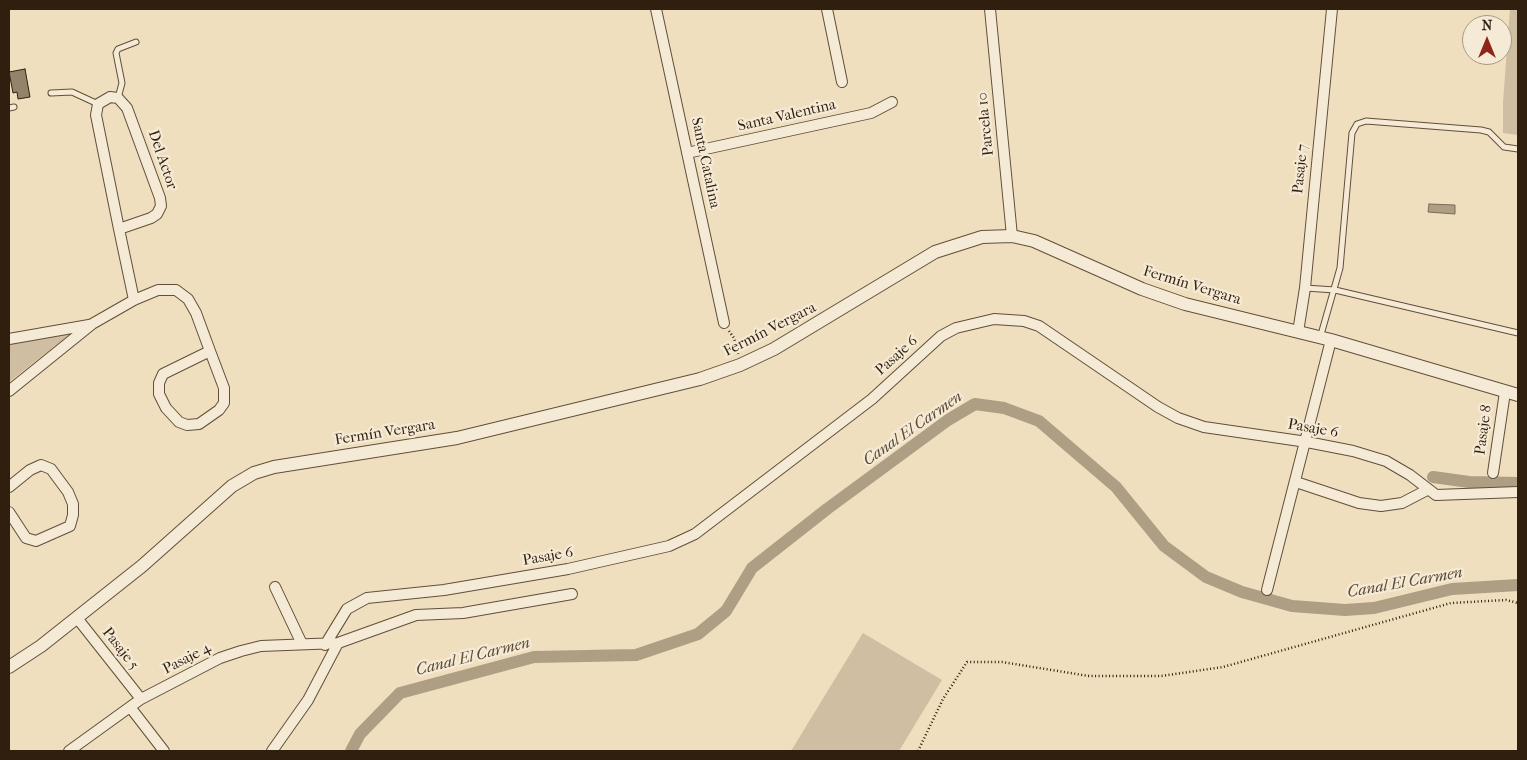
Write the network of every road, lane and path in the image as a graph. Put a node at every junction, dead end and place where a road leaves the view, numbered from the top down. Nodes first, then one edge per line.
1 (659, 9) edge
2 (827, 9) edge
3 (990, 9) edge
4 (1332, 9) edge
5 (136, 42) dead end
6 (842, 82) dead end
7 (51, 93) dead end
8 (118, 98) junction
9 (892, 102) dead end
10 (98, 104) junction
11 (1518, 149) edge
12 (687, 153) junction
13 (118, 229) junction
14 (1012, 236) junction
15 (1304, 288) junction
16 (1335, 290) junction
17 (134, 300) junction
18 (92, 324) junction
19 (724, 324) joint
20 (1298, 332) junction
21 (1518, 333) edge
22 (9, 338) edge
23 (1326, 339) junction
24 (210, 351) junction
25 (740, 365) junction
26 (9, 391) edge
27 (1505, 392) junction
28 (1518, 396) edge
29 (1307, 442) junction
30 (1493, 473) dead end
31 (1296, 482) junction
32 (9, 487) edge
33 (1427, 490) junction
34 (1518, 492) edge
35 (9, 512) edge
36 (275, 586) dead end
37 (1267, 590) dead end
38 (572, 594) dead end
39 (1518, 603) edge
40 (76, 618) junction
41 (302, 644) junction
42 (338, 644) junction
43 (325, 645) junction
44 (9, 667) edge
45 (141, 699) junction
46 (130, 707) junction
47 (69, 751) edge
48 (164, 751) edge
49 (272, 751) edge
50 (918, 751) edge

1 - 12 street, Santa Catalina
2 - 6 street
3 - 14 street, Parcela 10
4 - 15 street, Pasaje 7
5 - 8 lane
7 - 10 lane
8 - 10 street
8 - 13 street, Del Actor
9 - 12 street, Santa Valentina
10 - 13 street
11 - 16 lane
12 - 19 street, Santa Catalina
13 - 17 street
14 - 20 street, Fermín Vergara
14 - 25 street, Fermín Vergara
15 - 16 lane
15 - 20 street, Pasaje 7
16 - 21 lane
16 - 23 lane
17 - 18 street
17 - 24 street
18 - 22 street
18 - 26 street
19 - 25 path
20 - 23 street, Fermín Vergara
23 - 27 street, Fermín Vergara
23 - 29 street
24 - 24 street
25 - 40 street, Fermín Vergara
27 - 28 street, Fermín Vergara
27 - 30 street, Pasaje 8
29 - 31 street
29 - 33 street, Pasaje 6
29 - 43 street, Pasaje 6
31 - 33 street
31 - 37 street
32 - 35 street
33 - 34 street, Pasaje 6
36 - 41 street
38 - 42 street
39 - 50 path
40 - 44 street, Fermín Vergara
40 - 45 street, Pasaje 5
41 - 43 street, Pasaje 4
41 - 45 street, Pasaje 4
42 - 43 street, Pasaje 4
42 - 49 street
45 - 46 street, Pasaje 4
46 - 47 street, Pasaje 4
46 - 48 street

